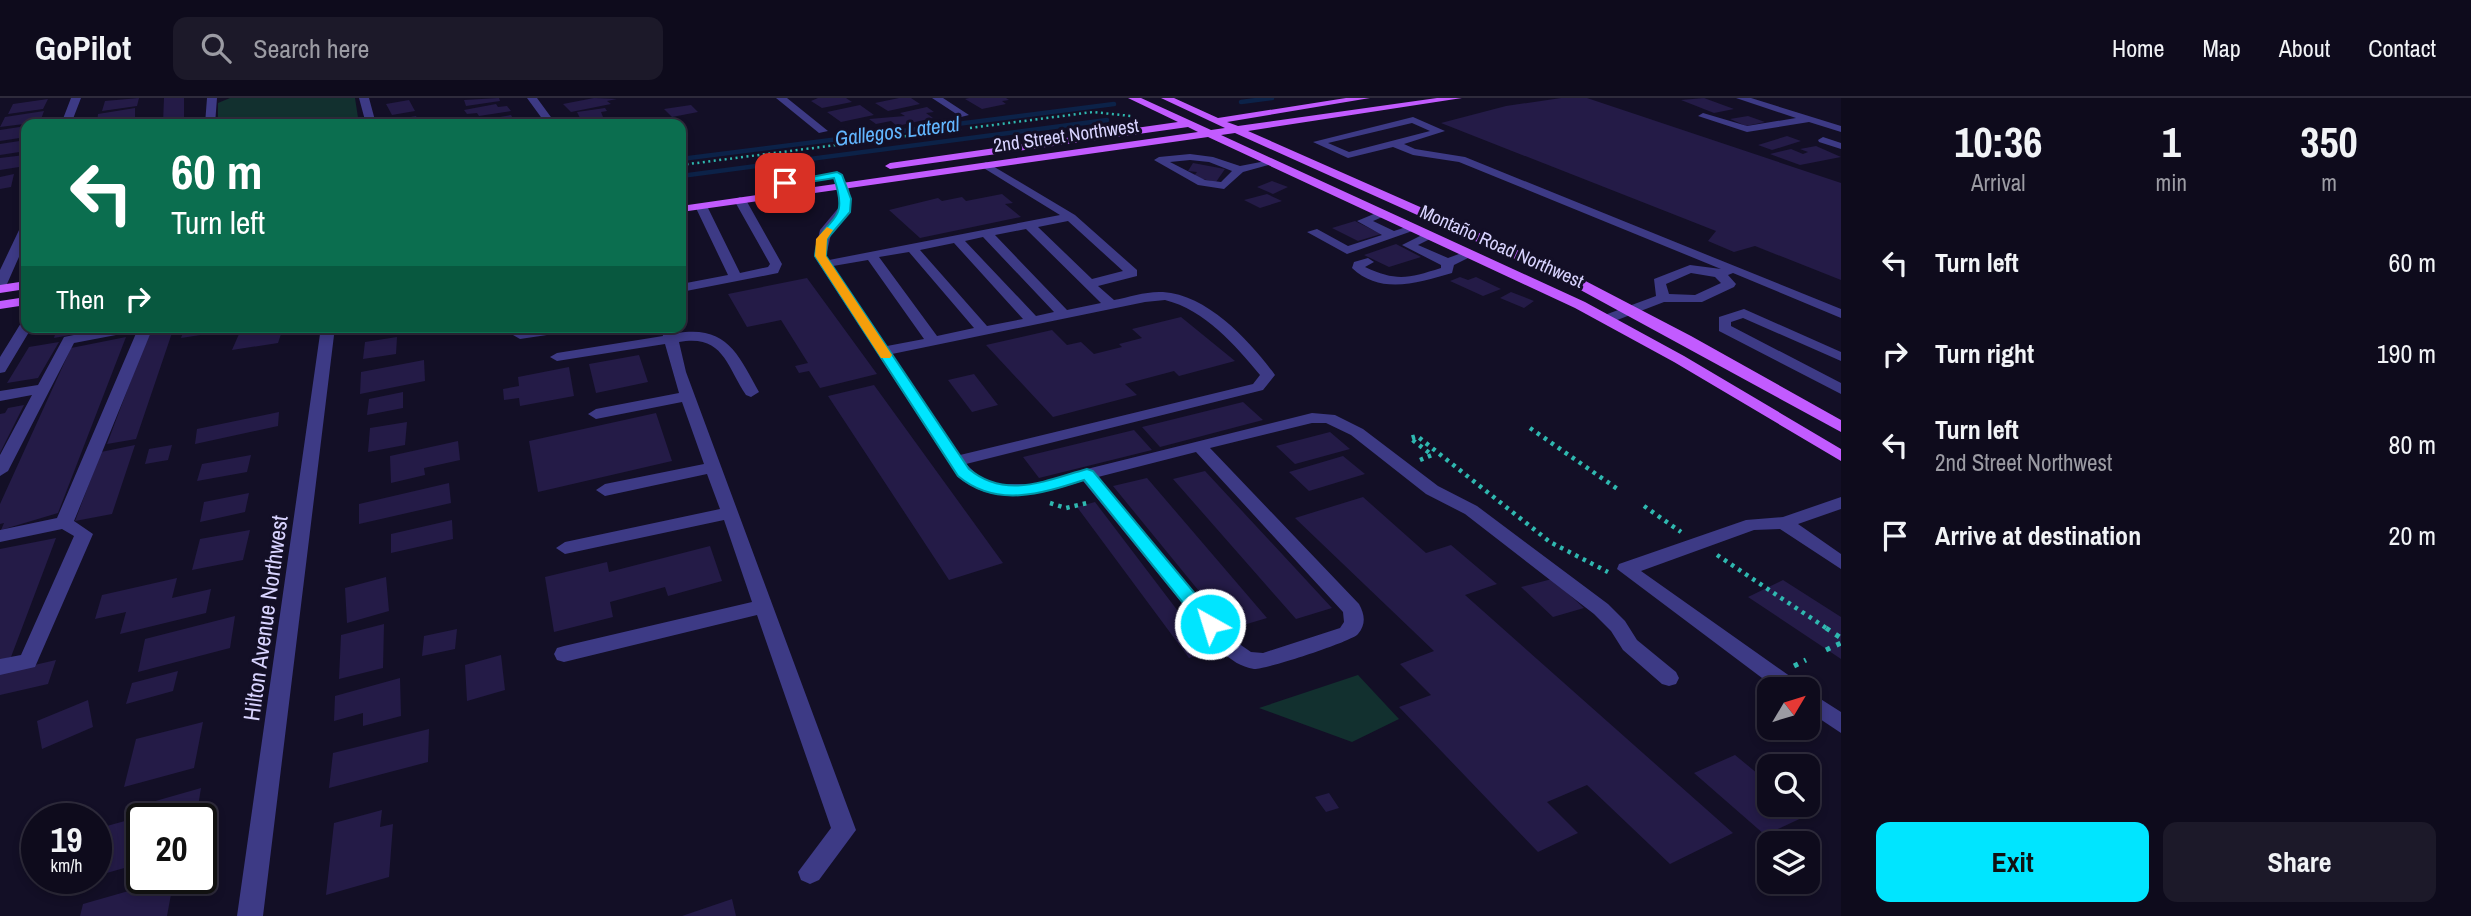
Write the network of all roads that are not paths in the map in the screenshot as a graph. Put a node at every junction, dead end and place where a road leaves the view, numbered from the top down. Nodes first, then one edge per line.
1 (76, 98) edge
2 (212, 98) edge
3 (364, 98) edge
4 (532, 98) edge
5 (781, 98) edge
6 (937, 98) edge
7 (1133, 98) edge
8 (1166, 98) edge
9 (1365, 98) edge
10 (1457, 98) edge
11 (1741, 98) edge
12 (964, 115) dead end
13 (1703, 116) dead end
14 (68, 119) edge
15 (210, 119) edge
16 (370, 119) edge
17 (547, 119) edge
18 (1810, 119) junction
19 (1217, 120) junction
20 (1188, 124) junction
21 (1841, 129) edge
22 (1241, 130) junction
23 (823, 131) dead end
24 (1212, 134) junction
25 (1823, 140) dead end
26 (1394, 144) junction
27 (1841, 146) edge
28 (1271, 163) junction
29 (986, 165) junction
30 (1239, 170) junction
31 (840, 180) junction
32 (686, 196) edge
33 (740, 200) junction
34 (701, 206) junction
35 (686, 208) edge
36 (1381, 215) junction
37 (1071, 217) junction
38 (1030, 226) junction
39 (1412, 229) junction
40 (1313, 232) dead end
41 (986, 233) junction
42 (1393, 235) junction
43 (1430, 236) junction
44 (956, 238) junction
45 (21, 239) edge
46 (912, 248) junction
47 (1470, 254) junction
48 (871, 255) junction
49 (1368, 262) dead end
50 (1448, 263) junction
51 (825, 264) junction
52 (1733, 269) junction
53 (1719, 274) junction
54 (736, 277) junction
55 (1089, 284) junction
56 (21, 285) edge
57 (0, 286) edge
58 (686, 287) edge
59 (1663, 298) junction
60 (21, 302) edge
61 (0, 305) edge
62 (1111, 305) junction
63 (1632, 310) junction
64 (1841, 314) edge
65 (1064, 315) junction
66 (1607, 319) junction
67 (1033, 321) junction
68 (984, 331) junction
69 (23, 333) edge
70 (105, 333) edge
71 (143, 333) edge
72 (327, 333) edge
73 (533, 333) edge
74 (670, 333) edge
75 (520, 335) dead end
76 (934, 342) junction
77 (884, 351) junction
78 (1841, 356) edge
79 (557, 357) dead end
80 (0, 369) edge
81 (1838, 385) edge
82 (43, 389) junction
83 (751, 393) dead end
84 (0, 396) edge
85 (688, 396) junction
86 (596, 414) dead end
87 (1841, 427) edge
88 (1199, 446) junction
89 (1841, 456) edge
90 (956, 461) junction
91 (714, 467) junction
92 (0, 471) edge
93 (1087, 474) junction
94 (605, 491) dead end
95 (1841, 503) edge
96 (730, 513) junction
97 (64, 523) junction
98 (1784, 523) junction
99 (0, 536) edge
100 (565, 548) dead end
101 (1841, 563) edge
102 (763, 606) junction
103 (564, 654) dead end
104 (0, 667) edge
105 (1775, 677) edge
106 (1669, 678) dead end
107 (1820, 708) edge
108 (1841, 724) edge
109 (810, 872) dead end
110 (250, 916) edge

1 - 14 street
2 - 15 street
3 - 16 street
4 - 17 street
5 - 23 street
6 - 12 street
7 - 20 main road, Montaño Road Northwest
8 - 19 main road, Montaño Road Northwest
9 - 19 main road, 2nd Street Northwest
10 - 22 main road, 2nd Street Northwest
11 - 18 street
13 - 18 street
18 - 21 street
19 - 20 main road, 2nd Street Northwest
19 - 22 main road, Montaño Road Northwest
20 - 24 main road, Montaño Road Northwest
20 - 31 main road, 2nd Street Northwest
22 - 24 main road, 2nd Street Northwest
22 - 63 main road, Montaño Road Northwest
24 - 28 main road, Montaño Road Northwest
24 - 29 main road, 2nd Street Northwest
25 - 27 street
26 - 26 street
26 - 52 street
28 - 30 street
28 - 36 main road, Montaño Road Northwest
29 - 31 main road, 2nd Street Northwest
29 - 37 street
30 - 30 street
31 - 32 main road, 2nd Street Northwest
31 - 33 main road, 2nd Street Northwest
31 - 51 street
33 - 34 main road, 2nd Street Northwest
33 - 54 street
34 - 35 main road, 2nd Street Northwest
34 - 54 street
36 - 39 main road, Montaño Road Northwest
36 - 42 street
37 - 38 street
37 - 55 street
38 - 41 street
38 - 55 street
39 - 42 street
39 - 43 main road, Montaño Road Northwest
40 - 42 street
41 - 44 street
41 - 65 street
43 - 47 main road, Montaño Road Northwest
43 - 50 street
44 - 46 street
44 - 67 street
45 - 57 street
46 - 48 street
46 - 68 street
47 - 50 street
47 - 66 main road, Montaño Road Northwest
48 - 51 street
48 - 76 street
49 - 50 street
51 - 77 street
52 - 53 street
52 - 64 street
53 - 59 street
53 - 59 street
54 - 58 street
55 - 62 street
56 - 57 main road
59 - 63 street
60 - 61 main road
62 - 65 street
62 - 90 street
63 - 66 street
63 - 87 main road, Montaño Road Northwest
65 - 67 street
66 - 89 main road, Montaño Road Northwest
67 - 68 street
68 - 76 street
69 - 80 street
70 - 82 street
71 - 97 street
72 - 110 street, Hilton Avenue Northwest
73 - 75 street
74 - 79 street
74 - 83 street
74 - 85 street
76 - 77 street
77 - 90 street
78 - 81 street
82 - 84 street
82 - 92 street
85 - 86 street
85 - 91 street
88 - 93 street
88 - 93 street
88 - 106 street
90 - 93 street
91 - 94 street
91 - 96 street
95 - 98 street
96 - 100 street
96 - 102 street
97 - 99 street
97 - 104 street
98 - 101 street
98 - 105 street
102 - 103 street
102 - 109 street
107 - 108 street

